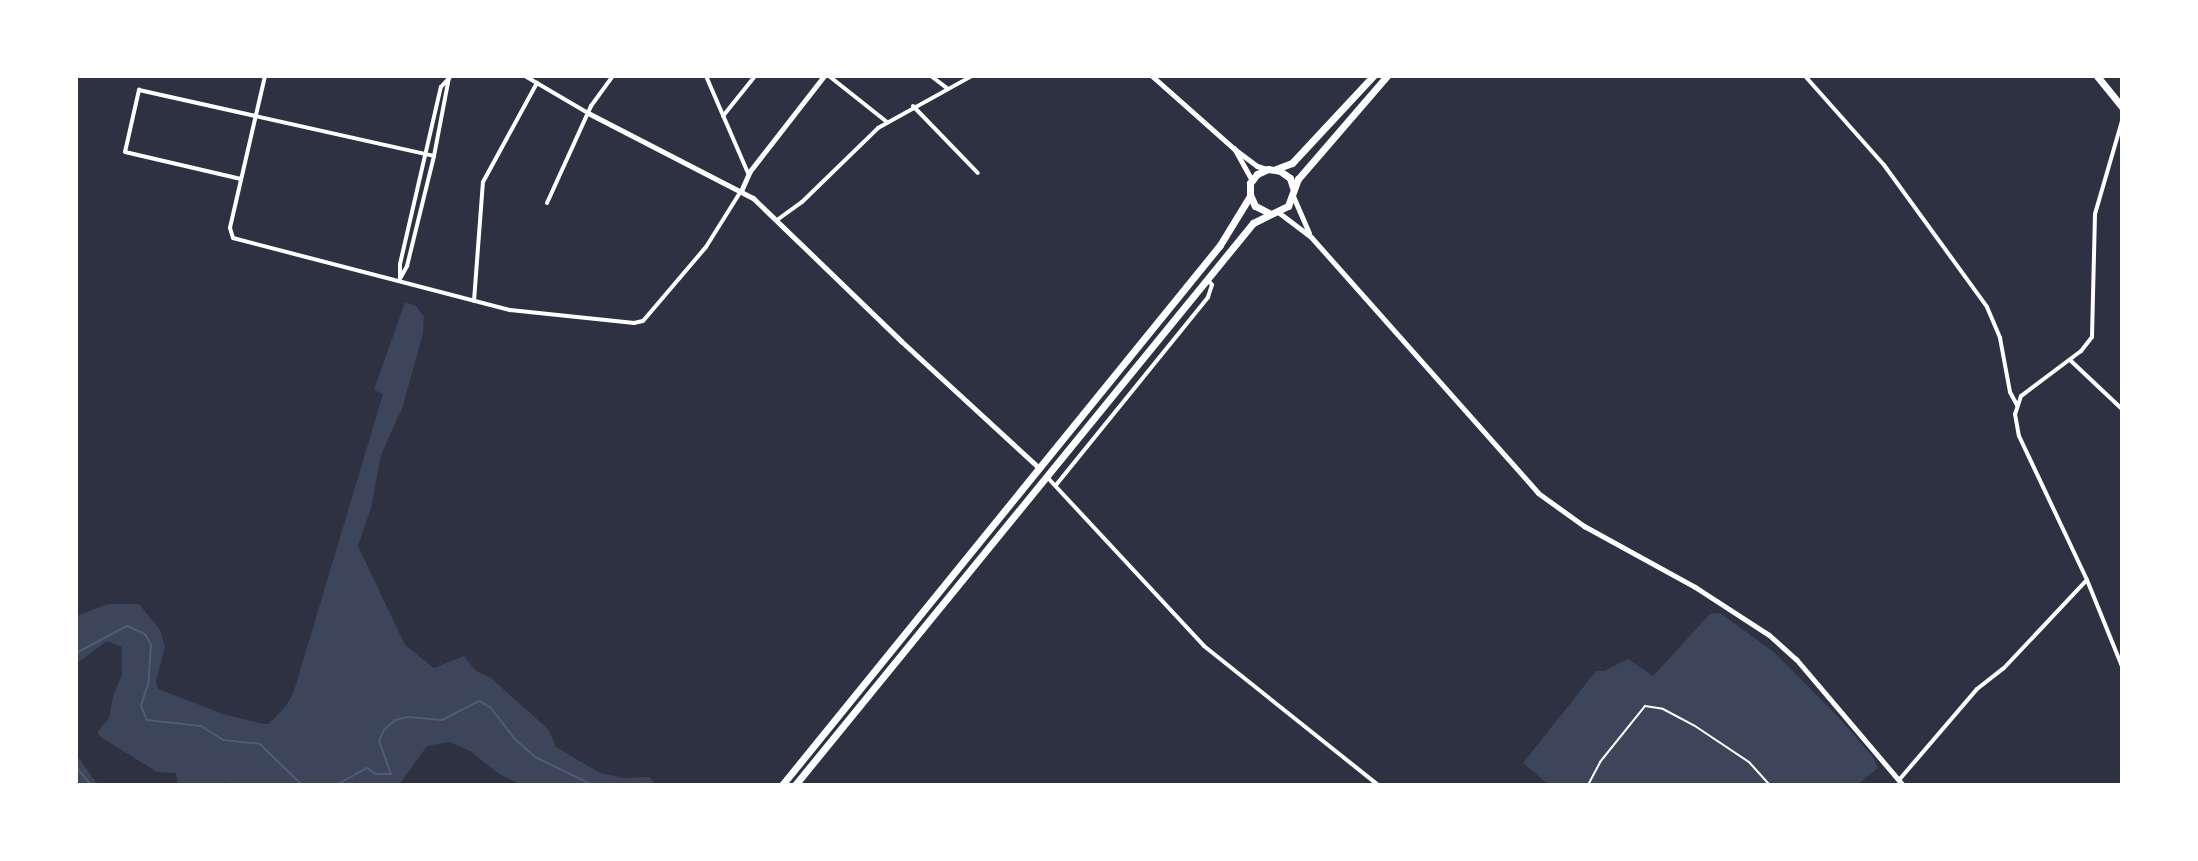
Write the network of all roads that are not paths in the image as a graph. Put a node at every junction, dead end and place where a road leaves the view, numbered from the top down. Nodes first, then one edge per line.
1 (265, 76) edge
2 (525, 76) edge
3 (613, 76) edge
4 (706, 76) edge
5 (755, 76) edge
6 (827, 76) edge
7 (931, 76) edge
8 (972, 76) edge
9 (1152, 76) edge
10 (1373, 76) edge
11 (1387, 76) edge
12 (1805, 76) edge
13 (2097, 76) edge
14 (450, 77) edge
15 (537, 83) junction
16 (947, 88) junction
17 (913, 106) junction
18 (2122, 107) edge
19 (588, 113) junction
20 (256, 114) junction
21 (723, 116) junction
22 (2122, 121) edge
23 (887, 122) junction
24 (1233, 148) junction
25 (426, 154) junction
26 (434, 156) junction
27 (1272, 169) junction
28 (748, 173) junction
29 (978, 173) dead end
30 (241, 179) junction
31 (1252, 181) junction
32 (741, 191) junction
33 (1294, 193) junction
34 (1250, 196) junction
35 (547, 203) dead end
36 (1275, 213) junction
37 (777, 220) junction
38 (1311, 237) junction
39 (400, 279) junction
40 (1208, 280) junction
41 (474, 301) junction
42 (2070, 360) junction
43 (2017, 405) junction
44 (2122, 409) edge
45 (1040, 468) junction
46 (1047, 476) junction
47 (1056, 485) junction
48 (2087, 580) junction
49 (2122, 666) edge
50 (1901, 782) edge
51 (782, 785) edge
52 (795, 785) edge
53 (1378, 785) edge

1 - 20 street
2 - 15 street
3 - 19 street
4 - 21 street
5 - 21 street
6 - 23 street
6 - 28 street
7 - 16 street
8 - 16 street
9 - 24 street
10 - 27 main road
11 - 33 main road
12 - 43 street
13 - 18 main road
14 - 25 street
14 - 26 street
15 - 19 street
15 - 41 street
16 - 17 street
17 - 23 street
17 - 29 street
19 - 32 street
19 - 35 street
20 - 25 street
20 - 30 street
20 - 30 street
21 - 28 street
22 - 42 street
23 - 37 street
24 - 27 street
24 - 31 street
25 - 26 street
25 - 39 street
26 - 39 street
27 - 31 main road
27 - 33 main road
28 - 32 street
30 - 39 street
31 - 34 main road
32 - 37 street
32 - 41 street
33 - 36 main road
33 - 38 street
34 - 36 main road
34 - 45 main road
36 - 38 street
36 - 40 main road
37 - 45 street
38 - 50 street
39 - 41 street
40 - 46 main road
40 - 47 street
42 - 43 street
42 - 44 street
43 - 48 street
45 - 51 main road
46 - 47 street
46 - 52 main road
47 - 53 street
48 - 49 street
48 - 50 street

